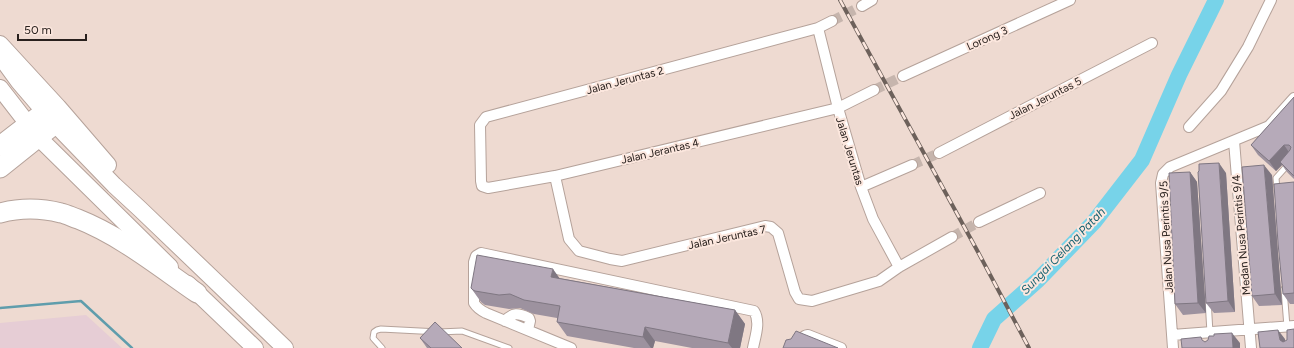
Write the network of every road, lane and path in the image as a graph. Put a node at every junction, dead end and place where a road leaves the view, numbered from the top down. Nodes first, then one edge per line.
1 (872, 0) edge
2 (1070, 0) edge
3 (1271, 0) edge
4 (862, 6) tunnel mouth
5 (832, 21) tunnel mouth
6 (818, 28) junction
7 (1152, 43) dead end
8 (0, 44) edge
9 (0, 56) edge
10 (903, 76) tunnel mouth
11 (0, 88) edge
12 (874, 90) tunnel mouth
13 (1294, 98) edge
14 (838, 108) junction
15 (49, 118) junction
16 (1189, 127) dead end
17 (33, 131) junction
18 (1234, 142) junction
19 (0, 146) edge
20 (939, 153) tunnel mouth
21 (1294, 158) edge
22 (912, 165) tunnel mouth
23 (0, 168) edge
24 (556, 176) junction
25 (482, 186) joint
26 (860, 187) junction
27 (1040, 193) dead end
28 (1277, 193) edge
29 (0, 213) edge
30 (979, 222) tunnel mouth
31 (169, 237) junction
32 (952, 237) tunnel mouth
33 (899, 268) junction
34 (1284, 283) edge
35 (197, 293) junction
36 (1208, 295) edge
37 (1249, 329) junction
38 (1290, 329) edge
39 (439, 332) junction
40 (1172, 335) junction
41 (1210, 335) junction
42 (434, 338) edge
43 (255, 348) edge
44 (285, 348) edge
45 (382, 348) edge
46 (508, 348) edge
47 (571, 348) edge
48 (752, 348) edge
49 (797, 348) edge
50 (841, 348) edge
51 (1173, 348) edge
52 (1251, 348) edge

1 - 4 street
2 - 10 street, Lorong 3
3 - 16 street
5 - 6 street, Jalan Jeruntas 2
6 - 14 street, Jalan Jeruntas
6 - 25 street, Jalan Jeruntas 2
7 - 20 street, Jalan Jeruntas 5
8 - 31 main road
9 - 15 main road
11 - 17 main road
12 - 14 street
13 - 18 street, Jalan Nusa Perintis 9/5
14 - 24 street, Jalan Jerantas 4
14 - 26 street, Jalan Jeruntas
15 - 17 highway
15 - 31 main road
17 - 19 highway
17 - 23 highway
17 - 35 main road
18 - 37 street, Medan Nusa Perintis 9/4
18 - 40 street, Jalan Nusa Perintis 9/5
21 - 28 lane
22 - 26 street
24 - 25 street, Jalan Jerantas 4
24 - 33 street, Jalan Jeruntas 7
26 - 33 street, Jalan Jeruntas
27 - 30 street
29 - 35 highway
31 - 44 main road
32 - 33 street
34 - 38 lane
35 - 43 main road
36 - 41 lane
37 - 38 street
37 - 41 street
37 - 52 street, Medan Nusa Perintis 9/4
39 - 42 lane
39 - 45 lane
39 - 46 lane
40 - 41 street
40 - 51 street, Jalan Nusa Perintis 9/5
47 - 48 street
49 - 50 street

